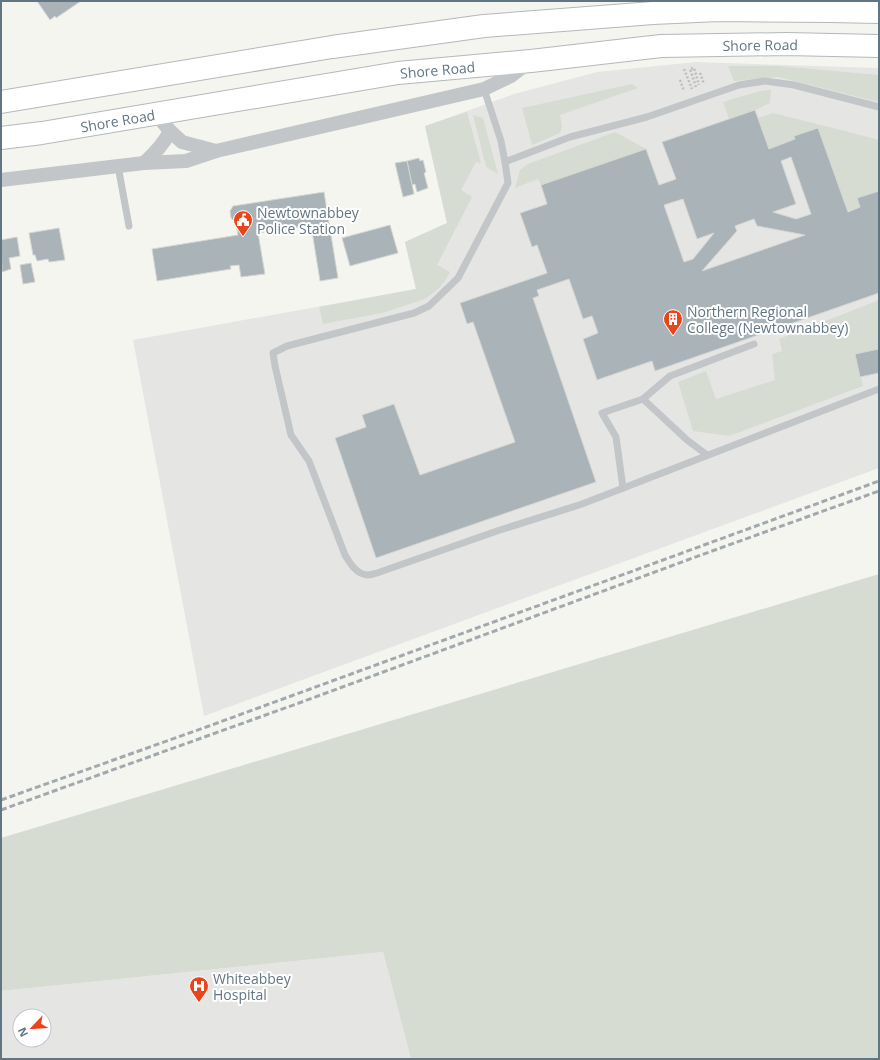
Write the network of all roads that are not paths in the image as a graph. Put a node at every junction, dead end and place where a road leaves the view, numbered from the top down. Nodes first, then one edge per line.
1 (715, 6) edge
2 (658, 7) edge
3 (879, 12) edge
4 (879, 46) edge
5 (531, 61) junction
6 (484, 89) junction
7 (1, 102) edge
8 (879, 107) edge
9 (156, 114) junction
10 (170, 131) junction
11 (1, 138) edge
12 (216, 151) junction
13 (505, 162) junction
14 (144, 163) junction
15 (118, 166) junction
16 (4, 180) edge
17 (129, 226) dead end
18 (754, 344) dead end
19 (879, 389) edge
20 (643, 399) junction
21 (708, 455) junction
22 (623, 488) junction

1 - 2 highway
1 - 3 highway
2 - 7 highway
4 - 5 highway, Shore Road
5 - 6 street
5 - 9 highway, Shore Road
6 - 12 street
6 - 13 lane
8 - 13 lane
9 - 10 street
9 - 11 highway, Shore Road
10 - 12 street
10 - 14 street
12 - 14 street
13 - 22 lane
14 - 15 street
15 - 16 street
15 - 17 lane
18 - 20 lane
19 - 21 lane
20 - 21 lane
20 - 22 lane
21 - 22 lane

